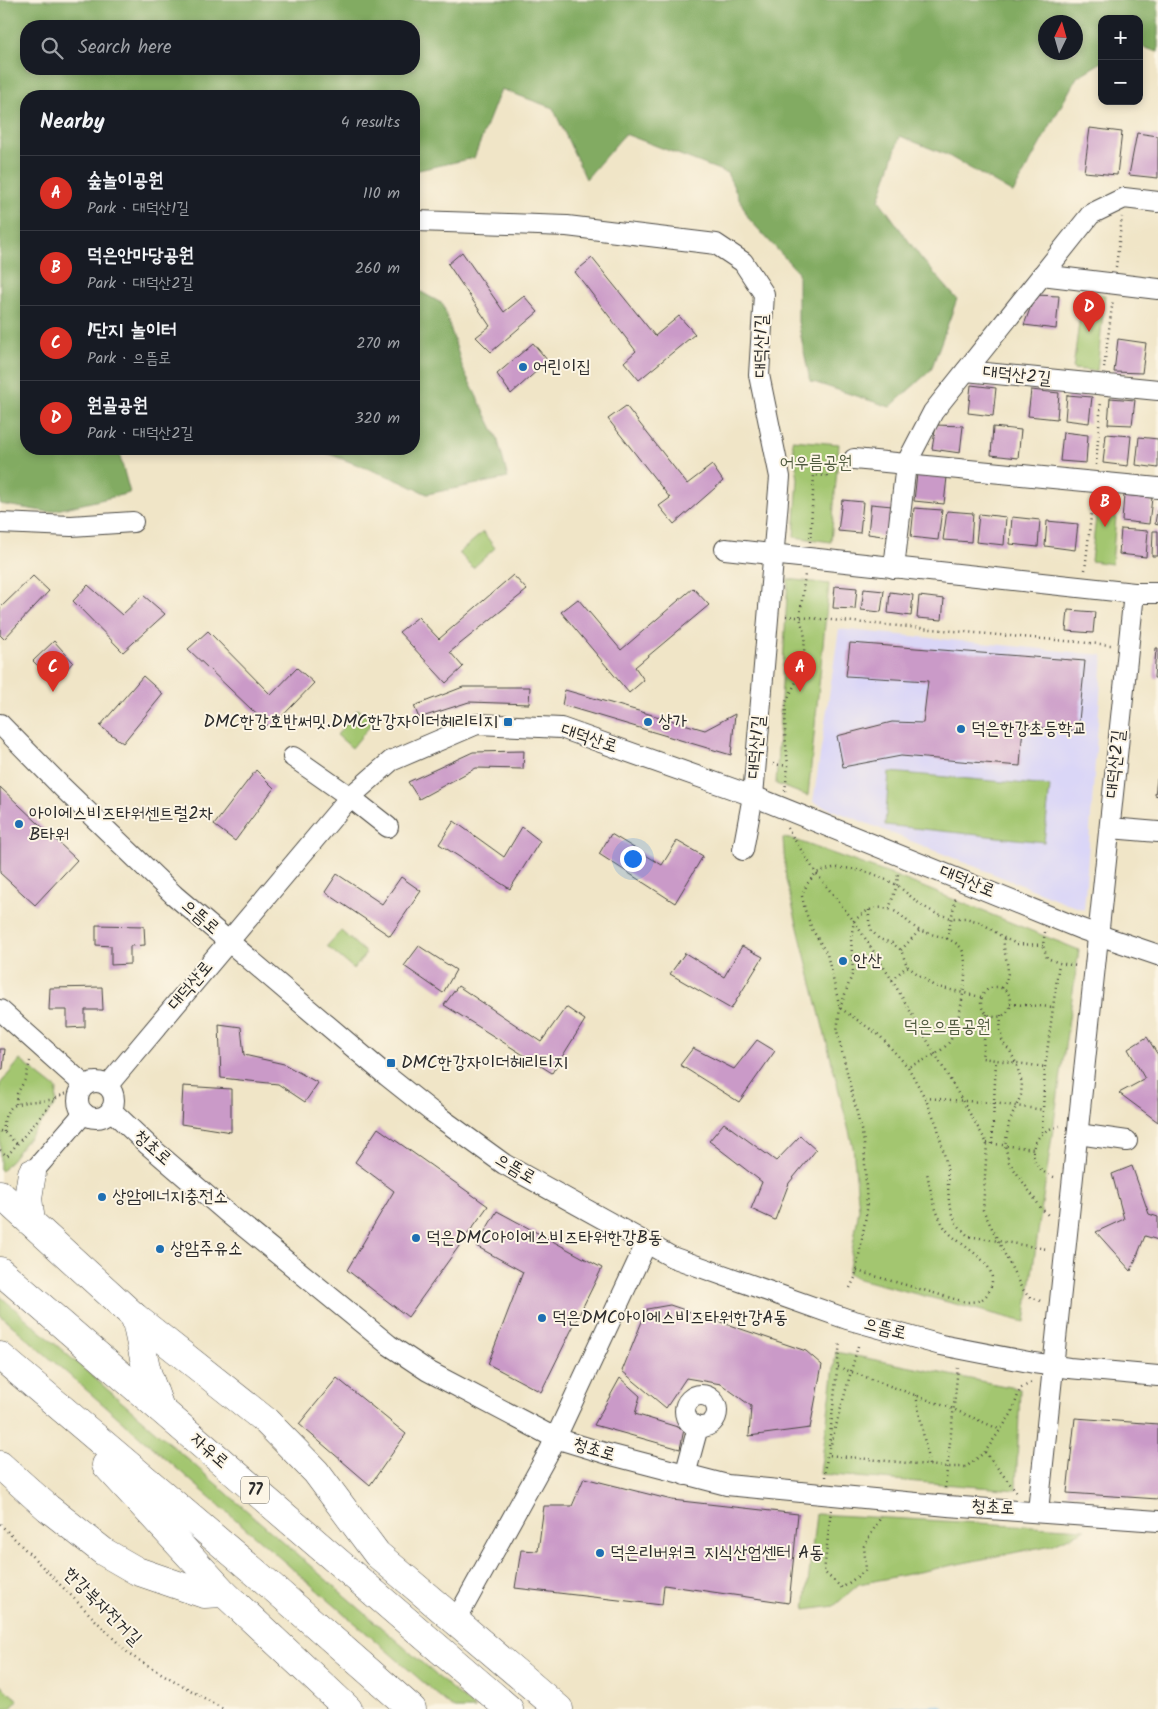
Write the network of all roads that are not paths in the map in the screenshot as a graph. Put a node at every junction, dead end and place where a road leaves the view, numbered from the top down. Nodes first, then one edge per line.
1 (1158, 202) edge
2 (420, 221) edge
3 (1042, 275) junction
4 (1158, 289) edge
5 (966, 371) junction
6 (1158, 390) edge
7 (854, 459) road end
8 (906, 464) junction
9 (1158, 488) edge
10 (133, 522) dead end
11 (0, 523) edge
12 (725, 548) dead end
13 (773, 554) junction
14 (894, 568) junction
15 (1134, 593) junction
16 (1158, 593) edge
17 (0, 724) edge
18 (293, 757) dead end
19 (753, 796) junction
20 (350, 798) junction
21 (388, 828) dead end
22 (1110, 828) junction
23 (1158, 832) edge
24 (743, 850) dead end
25 (1098, 935) junction
26 (228, 941) junction
27 (1158, 955) edge
28 (0, 1010) edge
29 (108, 1086) junction
30 (77, 1088) junction
31 (111, 1110) junction
32 (84, 1113) junction
33 (1069, 1130) junction
34 (1127, 1141) dead end
35 (32, 1172) junction
36 (0, 1183) edge
37 (0, 1194) edge
38 (31, 1222) junction
39 (646, 1244) junction
40 (0, 1271) edge
41 (135, 1317) junction
42 (0, 1356) edge
43 (1053, 1366) junction
44 (23, 1376) junction
45 (1158, 1376) edge
46 (160, 1409) junction
47 (698, 1427) dead end
48 (556, 1438) junction
49 (0, 1465) edge
50 (685, 1475) junction
51 (1038, 1511) junction
52 (1158, 1521) edge
53 (352, 1522) junction
54 (224, 1593) junction
55 (460, 1613) junction
56 (348, 1709) edge
57 (412, 1709) edge
58 (509, 1709) edge
59 (559, 1709) edge
60 (574, 1709) edge

1 - 3 street, 대덕산2길
2 - 13 street, 대덕산1길
3 - 4 street
3 - 5 street, 대덕산2길
5 - 6 street, 대덕산2길
5 - 8 street, 대덕산2길
7 - 8 street
8 - 9 street
8 - 14 street, 대덕산2길
10 - 11 street
12 - 13 street
13 - 14 street
13 - 19 street, 대덕산1길
14 - 15 street
15 - 16 street
15 - 22 street, 대덕산2길
17 - 26 street, 으뜸로
18 - 20 street
19 - 20 street, 대덕산로
19 - 24 street, 대덕산1길
19 - 25 street, 대덕산로
20 - 21 street
20 - 26 street, 대덕산로
22 - 23 street
22 - 25 street, 대덕산2길
25 - 27 street, 대덕산로
25 - 33 street, 대덕산2길
26 - 29 street, 대덕산로
26 - 39 street, 으뜸로
28 - 30 street
29 - 30 street
29 - 31 street
30 - 32 street
31 - 32 street
31 - 48 street, 청초로
32 - 35 street
33 - 34 street
33 - 43 street, 청초로
35 - 36 highway
35 - 38 highway
37 - 38 highway
38 - 41 highway
39 - 43 street, 으뜸로
39 - 48 street
40 - 46 highway, 자유로 / 77
41 - 46 highway
41 - 53 highway
42 - 44 highway
43 - 45 street, 으뜸로
43 - 51 street, 청초로
44 - 54 highway
44 - 57 highway
46 - 58 highway, 자유로 / 77
47 - 50 street
48 - 50 street, 청초로
48 - 55 street
49 - 54 highway
50 - 51 street, 청초로
51 - 52 street
53 - 55 street
53 - 59 highway
54 - 56 highway
55 - 60 street

